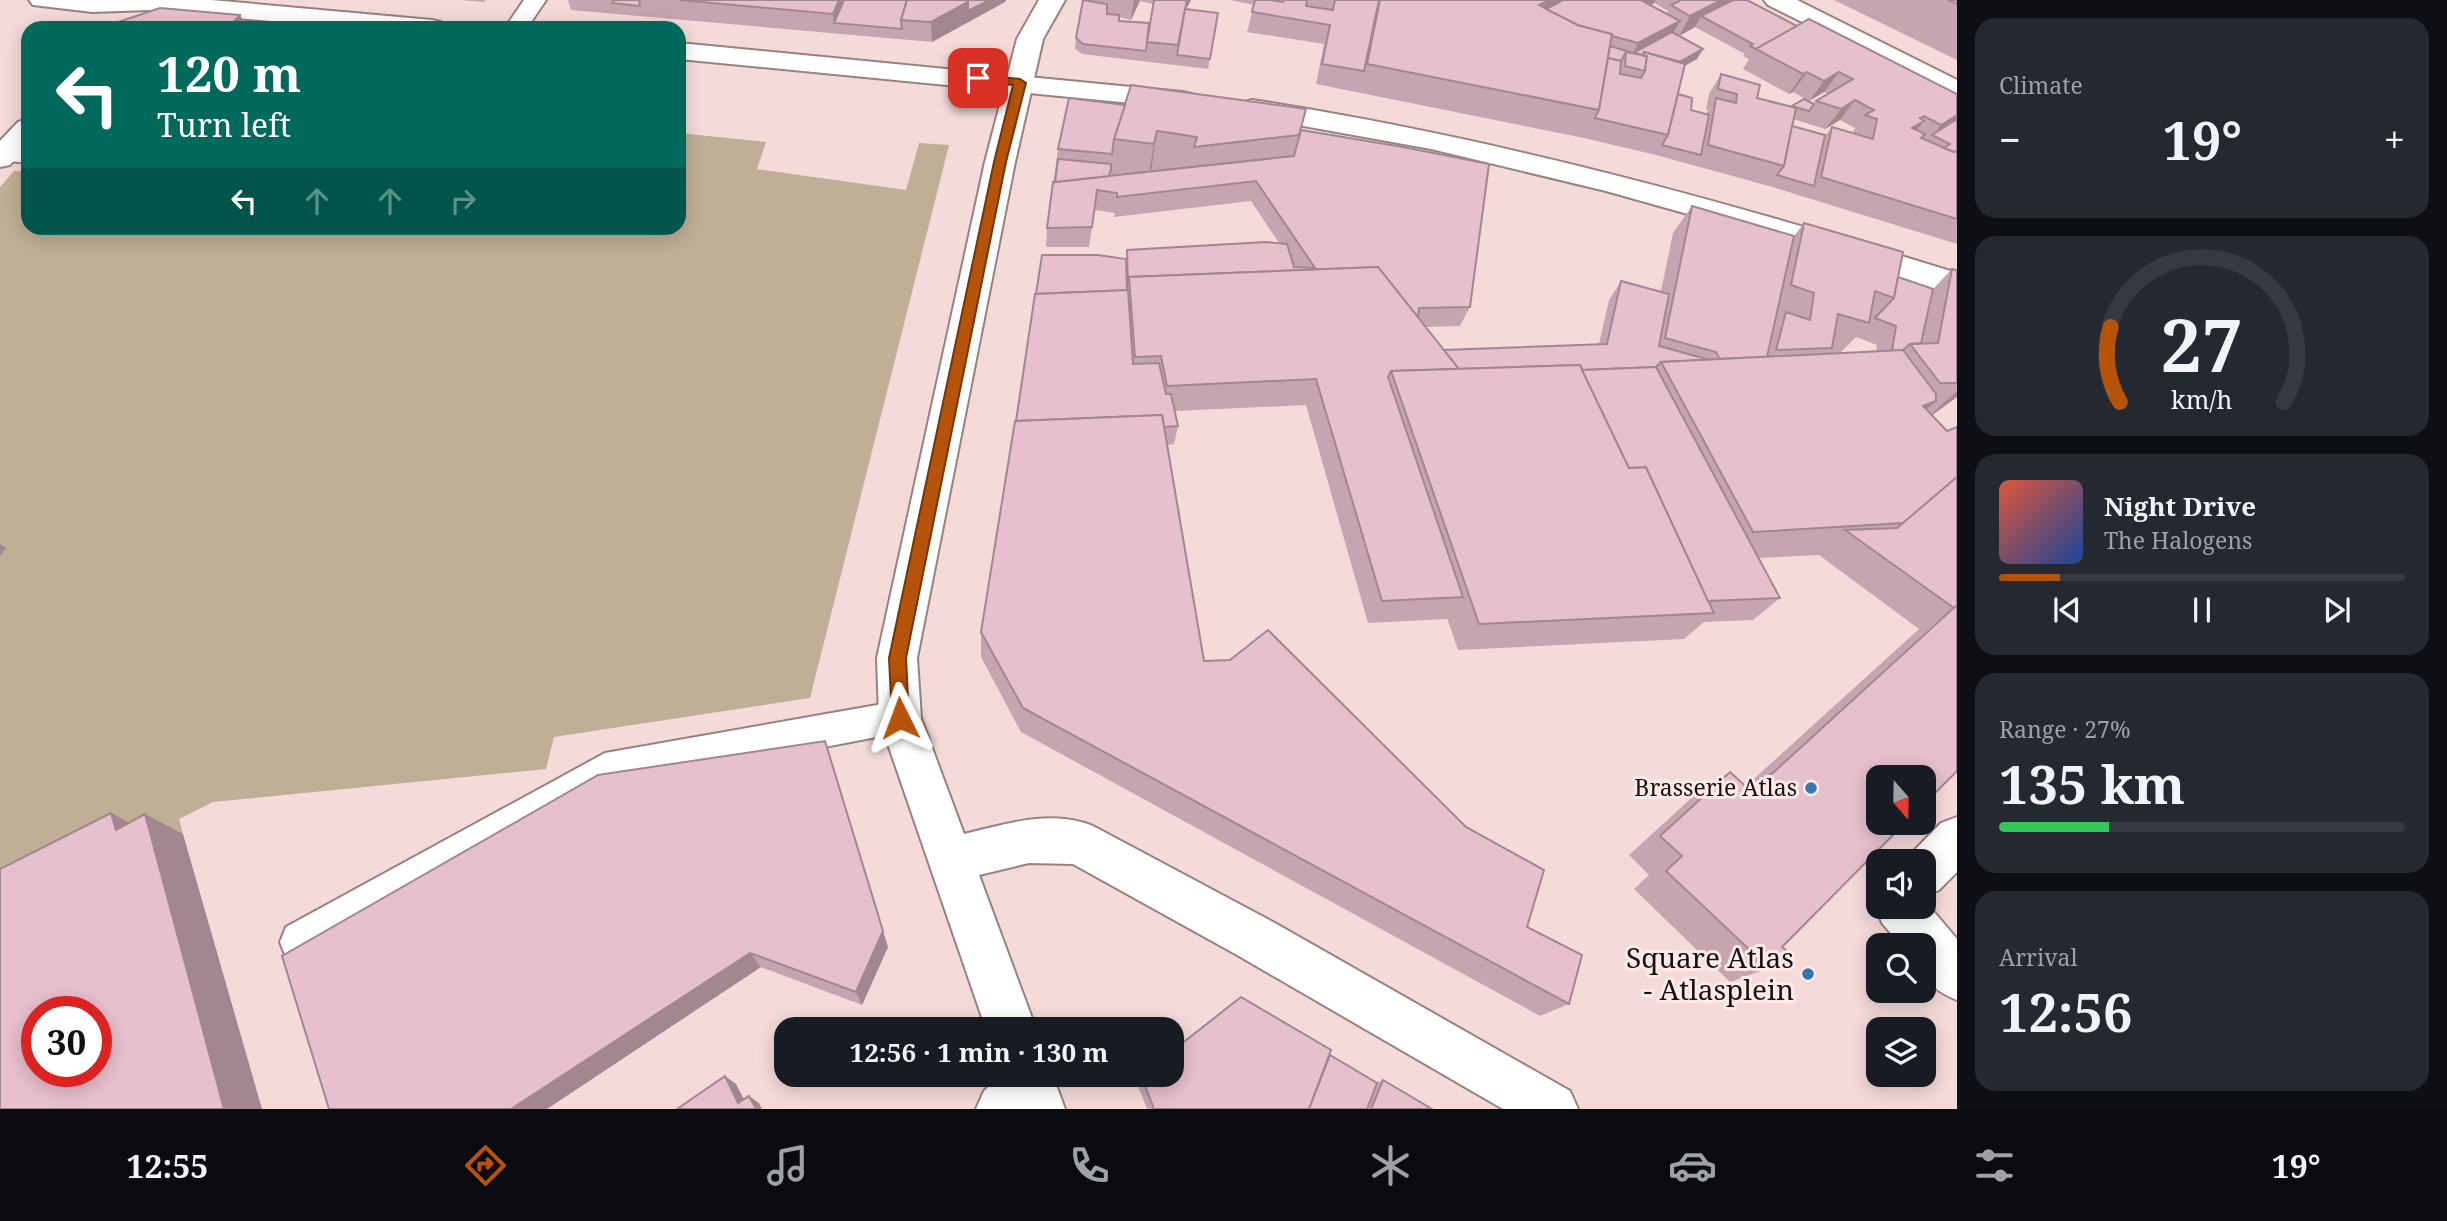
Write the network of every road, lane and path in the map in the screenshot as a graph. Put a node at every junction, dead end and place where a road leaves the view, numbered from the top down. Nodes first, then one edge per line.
1 (42, 0) edge
2 (534, 0) edge
3 (1052, 0) edge
4 (1777, 0) edge
5 (145, 1) edge
6 (128, 21) edge
7 (358, 21) edge
8 (520, 21) edge
9 (686, 52) edge
10 (1020, 83) junction
11 (1957, 91) edge
12 (21, 139) edge
13 (11, 155) edge
14 (1957, 285) edge
15 (900, 718) junction
16 (1957, 839) edge
17 (951, 859) junction
18 (1936, 861) edge
19 (1910, 919) edge
20 (301, 942) edge
21 (1957, 976) edge
22 (1007, 1017) edge
23 (1552, 1109) edge

1 - 5 street
2 - 8 lane
3 - 10 street
4 - 11 street
5 - 6 street
5 - 7 street
9 - 10 street
10 - 14 street
10 - 15 street
12 - 13 street
15 - 17 street
15 - 20 lane
16 - 18 street
17 - 22 street
17 - 23 street
19 - 21 street

